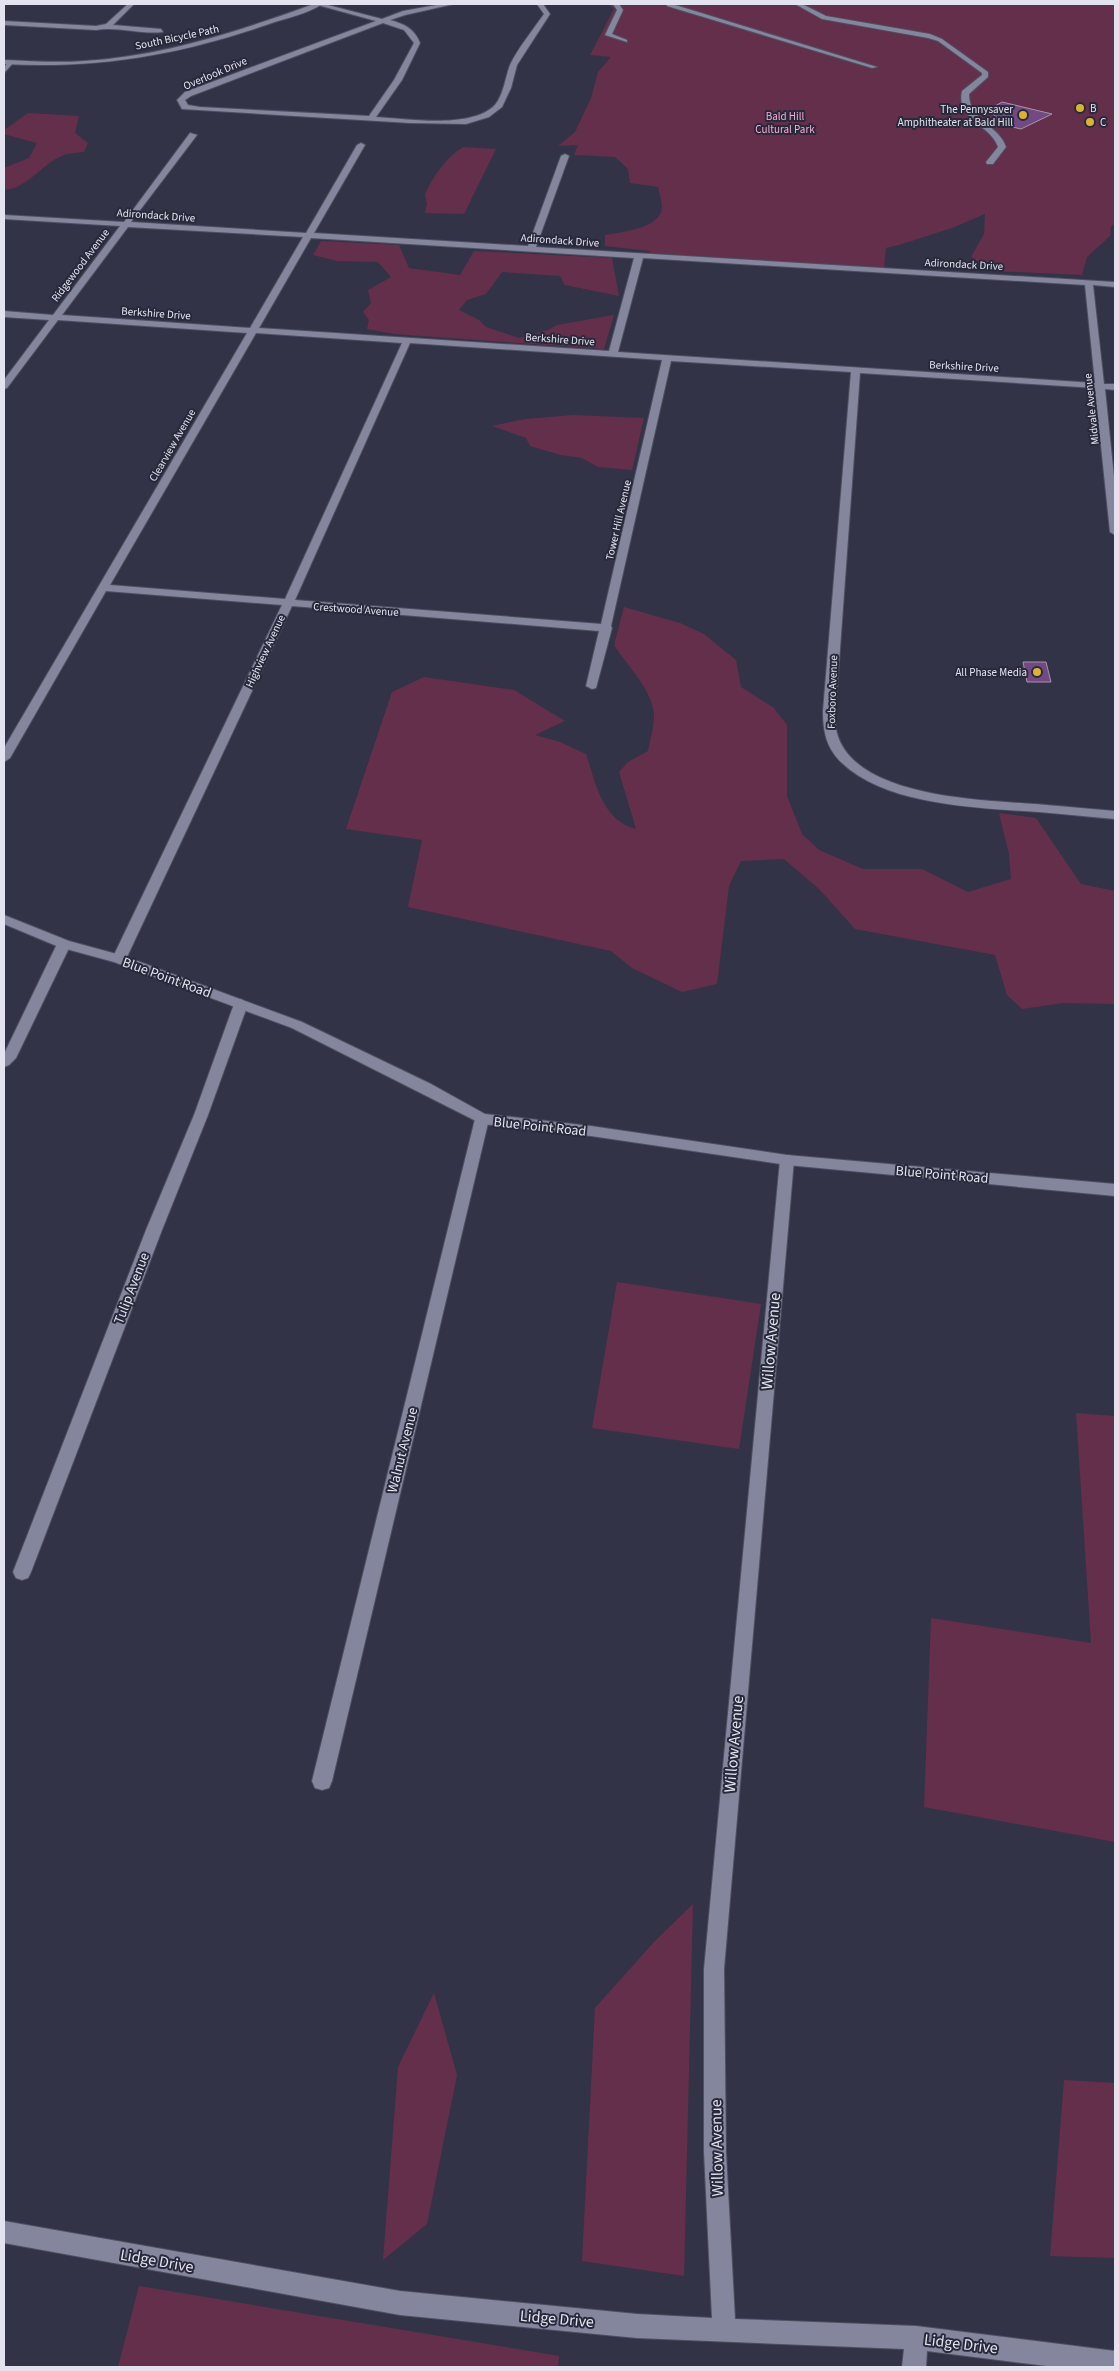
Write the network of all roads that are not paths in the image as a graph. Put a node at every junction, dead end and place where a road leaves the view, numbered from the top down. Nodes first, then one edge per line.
1 (131, 4) edge
2 (451, 4) edge
3 (540, 4) edge
4 (616, 4) edge
5 (798, 4) edge
6 (320, 5) edge
7 (669, 5) dead end
8 (382, 20) junction
9 (4, 23) edge
10 (108, 26) junction
11 (161, 31) dead end
12 (625, 41) dead end
13 (7, 62) edge
14 (874, 66) dead end
15 (4, 71) edge
16 (372, 118) junction
17 (193, 134) dead end
18 (361, 145) dead end
19 (566, 156) dead end
20 (990, 162) dead end
21 (4, 217) edge
22 (125, 225) junction
23 (307, 236) junction
24 (531, 249) junction
25 (639, 256) junction
26 (1089, 283) junction
27 (1115, 284) edge
28 (4, 314) edge
29 (55, 318) junction
30 (252, 331) junction
31 (407, 342) junction
32 (613, 354) junction
33 (667, 358) junction
34 (856, 371) junction
35 (4, 386) edge
36 (1100, 386) junction
37 (1115, 387) edge
38 (1115, 532) edge
39 (104, 588) junction
40 (288, 604) junction
41 (607, 628) junction
42 (592, 686) dead end
43 (4, 758) edge
44 (1115, 815) edge
45 (4, 919) edge
46 (64, 944) junction
47 (119, 959) junction
48 (241, 1004) junction
49 (4, 1062) edge
50 (482, 1119) junction
51 (787, 1160) junction
52 (1115, 1190) edge
53 (22, 1572) dead end
54 (322, 1781) dead end
55 (4, 2232) edge
56 (724, 2330) junction
57 (916, 2338) junction
58 (1115, 2363) edge
59 (914, 2367) edge

1 - 10 street
2 - 8 street, Overlook Drive
3 - 16 street, Overlook Drive
4 - 12 street
5 - 20 street
6 - 8 street
6 - 13 street, South Bicycle Path
7 - 14 street
8 - 16 street
8 - 16 street, Overlook Drive
9 - 10 street
10 - 11 street
13 - 15 street
17 - 22 street, Ridgewood Avenue
18 - 23 street, Clearview Avenue
19 - 24 street
21 - 22 street, Adirondack Drive
22 - 23 street, Adirondack Drive
22 - 29 street, Ridgewood Avenue
23 - 24 street, Adirondack Drive
23 - 30 street, Clearview Avenue
24 - 25 street, Adirondack Drive
25 - 26 street, Adirondack Drive
25 - 32 street
26 - 27 street, Adirondack Drive
26 - 36 street, Midvale Avenue
28 - 29 street, Berkshire Drive
29 - 30 street, Berkshire Drive
29 - 35 street, Ridgewood Avenue
30 - 31 street, Berkshire Drive
30 - 39 street, Clearview Avenue
31 - 32 street, Berkshire Drive
31 - 40 street, Highview Avenue
32 - 33 street, Berkshire Drive
33 - 34 street, Berkshire Drive
33 - 41 street, Tower Hill Avenue
34 - 36 street, Berkshire Drive
34 - 44 street, Foxboro Avenue
36 - 37 street, Berkshire Drive
36 - 38 street, Midvale Avenue
39 - 40 street, Crestwood Avenue
39 - 43 street, Clearview Avenue
40 - 41 street, Crestwood Avenue
40 - 47 street, Highview Avenue
41 - 42 street, Tower Hill Avenue
45 - 46 street, Blue Point Road
46 - 47 street, Blue Point Road
46 - 49 street
47 - 48 street, Blue Point Road
48 - 50 street, Blue Point Road
48 - 53 street, Tulip Avenue
50 - 51 street, Blue Point Road
50 - 54 street, Walnut Avenue
51 - 52 street, Blue Point Road
51 - 56 street, Willow Avenue
55 - 56 street, Lidge Drive
56 - 57 street, Lidge Drive
57 - 58 street, Lidge Drive
57 - 59 street

